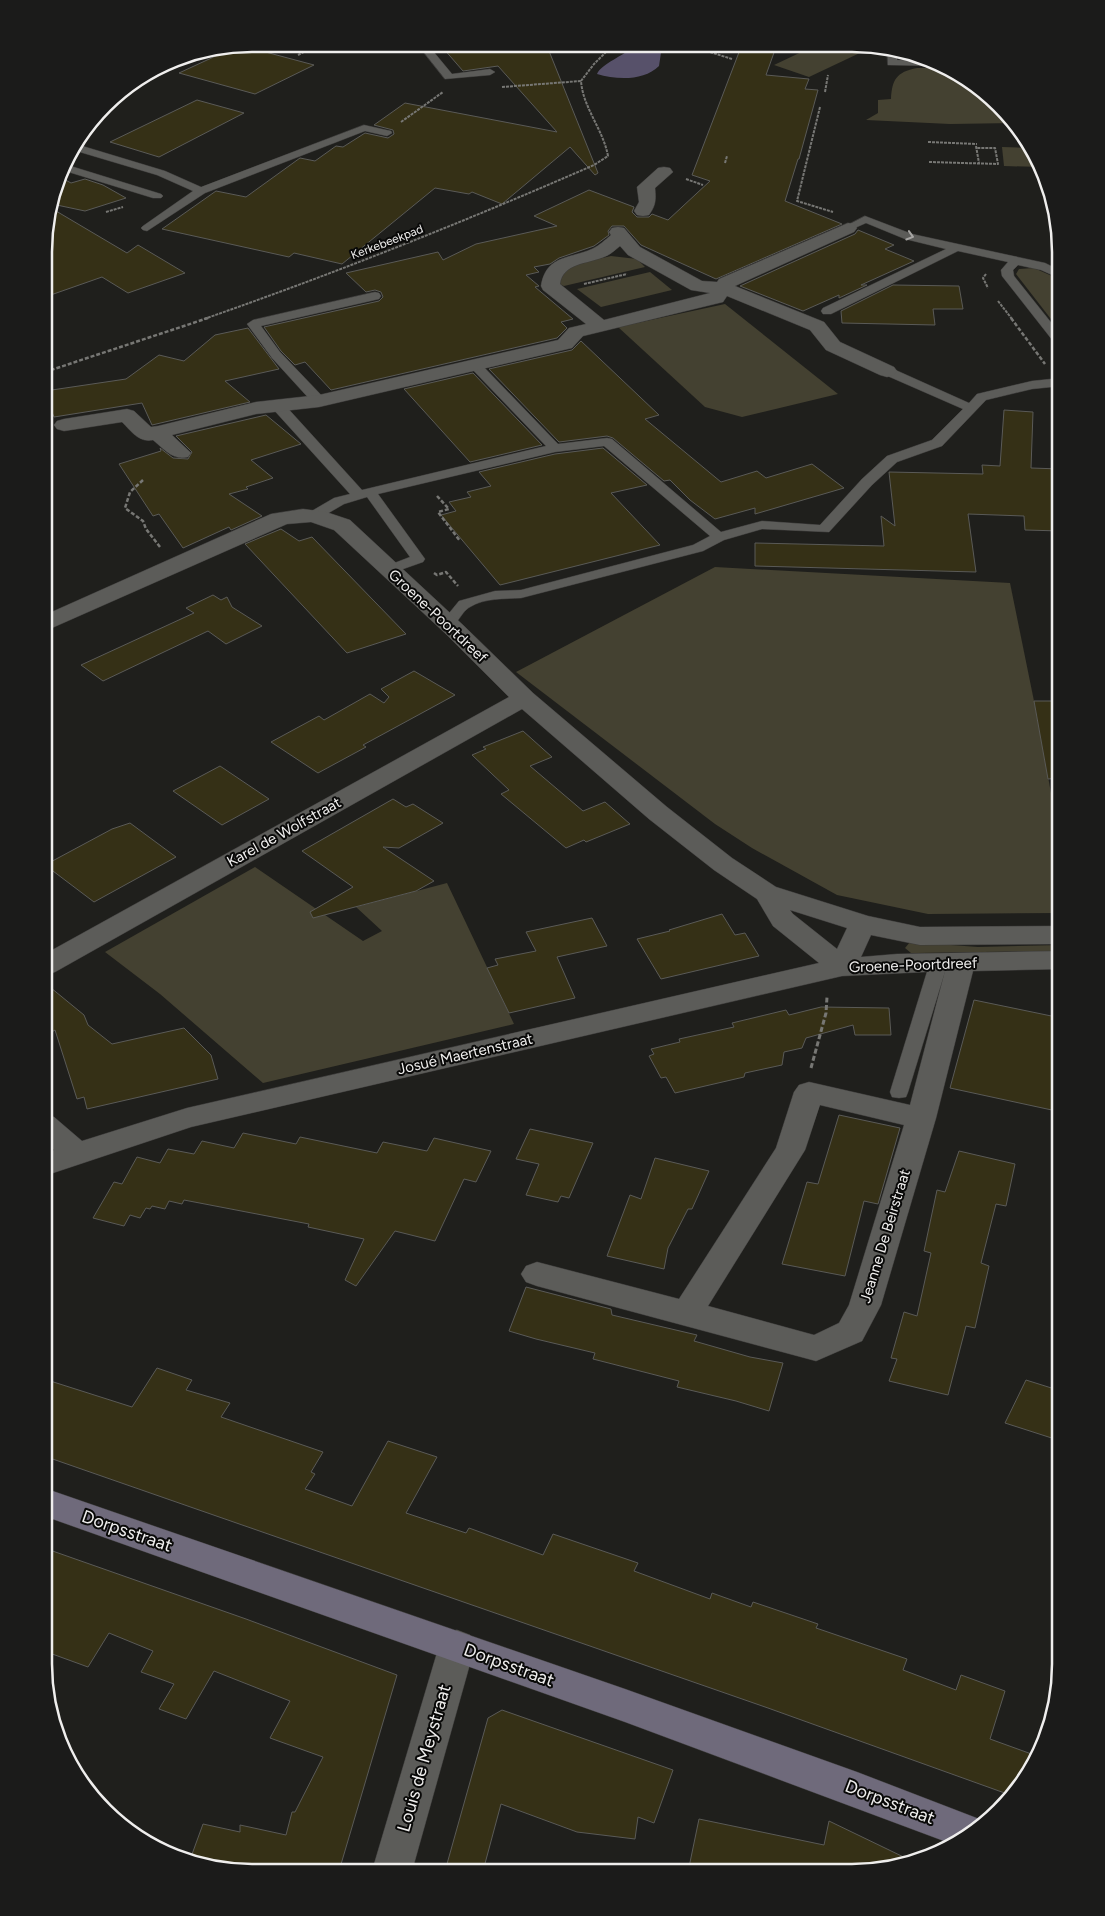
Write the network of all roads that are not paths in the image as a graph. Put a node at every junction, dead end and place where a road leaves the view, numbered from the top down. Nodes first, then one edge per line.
1 (429, 52) edge
2 (892, 56) edge
3 (918, 64) edge
4 (490, 72) dead end
5 (387, 133) road end
6 (81, 149) edge
7 (71, 169) edge
8 (664, 172) dead end
9 (201, 191) junction
10 (157, 196) dead end
11 (643, 211) dead end
12 (850, 226) joint
13 (147, 228) dead end
14 (956, 248) junction
15 (1016, 260) junction
16 (1052, 271) edge
17 (723, 288) junction
18 (374, 296) dead end
19 (826, 311) joint
20 (806, 321) junction
21 (600, 326) junction
22 (1052, 332) edge
23 (475, 365) junction
24 (886, 371) joint
25 (1052, 383) edge
26 (319, 401) junction
27 (278, 406) junction
28 (970, 408) junction
29 (64, 425) dead end
30 (156, 432) junction
31 (555, 448) junction
32 (181, 453) dead end
33 (364, 494) junction
34 (315, 515) junction
35 (719, 537) junction
36 (389, 570) junction
37 (56, 619) edge
38 (448, 623) junction
39 (524, 698) junction
40 (767, 894) junction
41 (863, 924) junction
42 (1052, 935) edge
43 (1052, 960) edge
44 (52, 962) edge
45 (950, 963) junction
46 (834, 969) junction
47 (899, 1092) dead end
48 (921, 1118) junction
49 (52, 1131) edge
50 (77, 1154) junction
51 (52, 1162) edge
52 (537, 1274) dead end
53 (687, 1313) junction
54 (52, 1505) edge
55 (457, 1646) junction
56 (964, 1830) edge
57 (394, 1864) edge

1 - 4 lane
2 - 3 lane
5 - 9 lane
6 - 9 lane
7 - 10 lane
8 - 11 street
9 - 13 lane
12 -> 14 lane
12 - 17 street
14 - 15 lane
14 - 19 lane
15 - 16 lane
15 - 22 lane
17 - 20 street
17 - 21 street
17 - 21 street
18 - 26 lane
19 - 20 street
20 - 24 street
21 - 23 street
23 - 26 street
23 - 31 lane
24 - 28 lane
25 - 28 lane
26 - 27 street
27 - 30 street
27 - 33 lane
28 - 35 lane
29 - 30 street
30 - 32 street
31 - 33 lane
31 - 35 lane
33 - 34 lane
33 - 36 lane
34 - 36 street, Groene-Poortdreef
34 - 37 street, Groene-Poortdreef
35 - 38 lane
36 - 38 street, Groene-Poortdreef
38 - 39 street, Groene-Poortdreef
39 - 40 street, Groene-Poortdreef
39 - 44 street, Karel de Wolfstraat
40 - 41 street, Groene-Poortdreef
40 - 46 street, Groene-Poortdreef
41 - 42 street, Groene-Poortdreef
41 - 46 street
43 - 45 street, Groene-Poortdreef
45 - 46 street, Groene-Poortdreef
45 - 47 lane
45 - 48 street, Jeanne De Beirstraat
46 - 50 street, Josué Maertenstraat
48 - 53 street
48 - 53 street, Jeanne De Beirstraat
49 - 50 street
50 - 51 street, Josué Maertenstraat
52 - 53 street, Jeanne De Beirstraat
54 - 55 street, Dorpsstraat
55 - 56 street, Dorpsstraat
55 - 57 street, Louis de Meystraat

